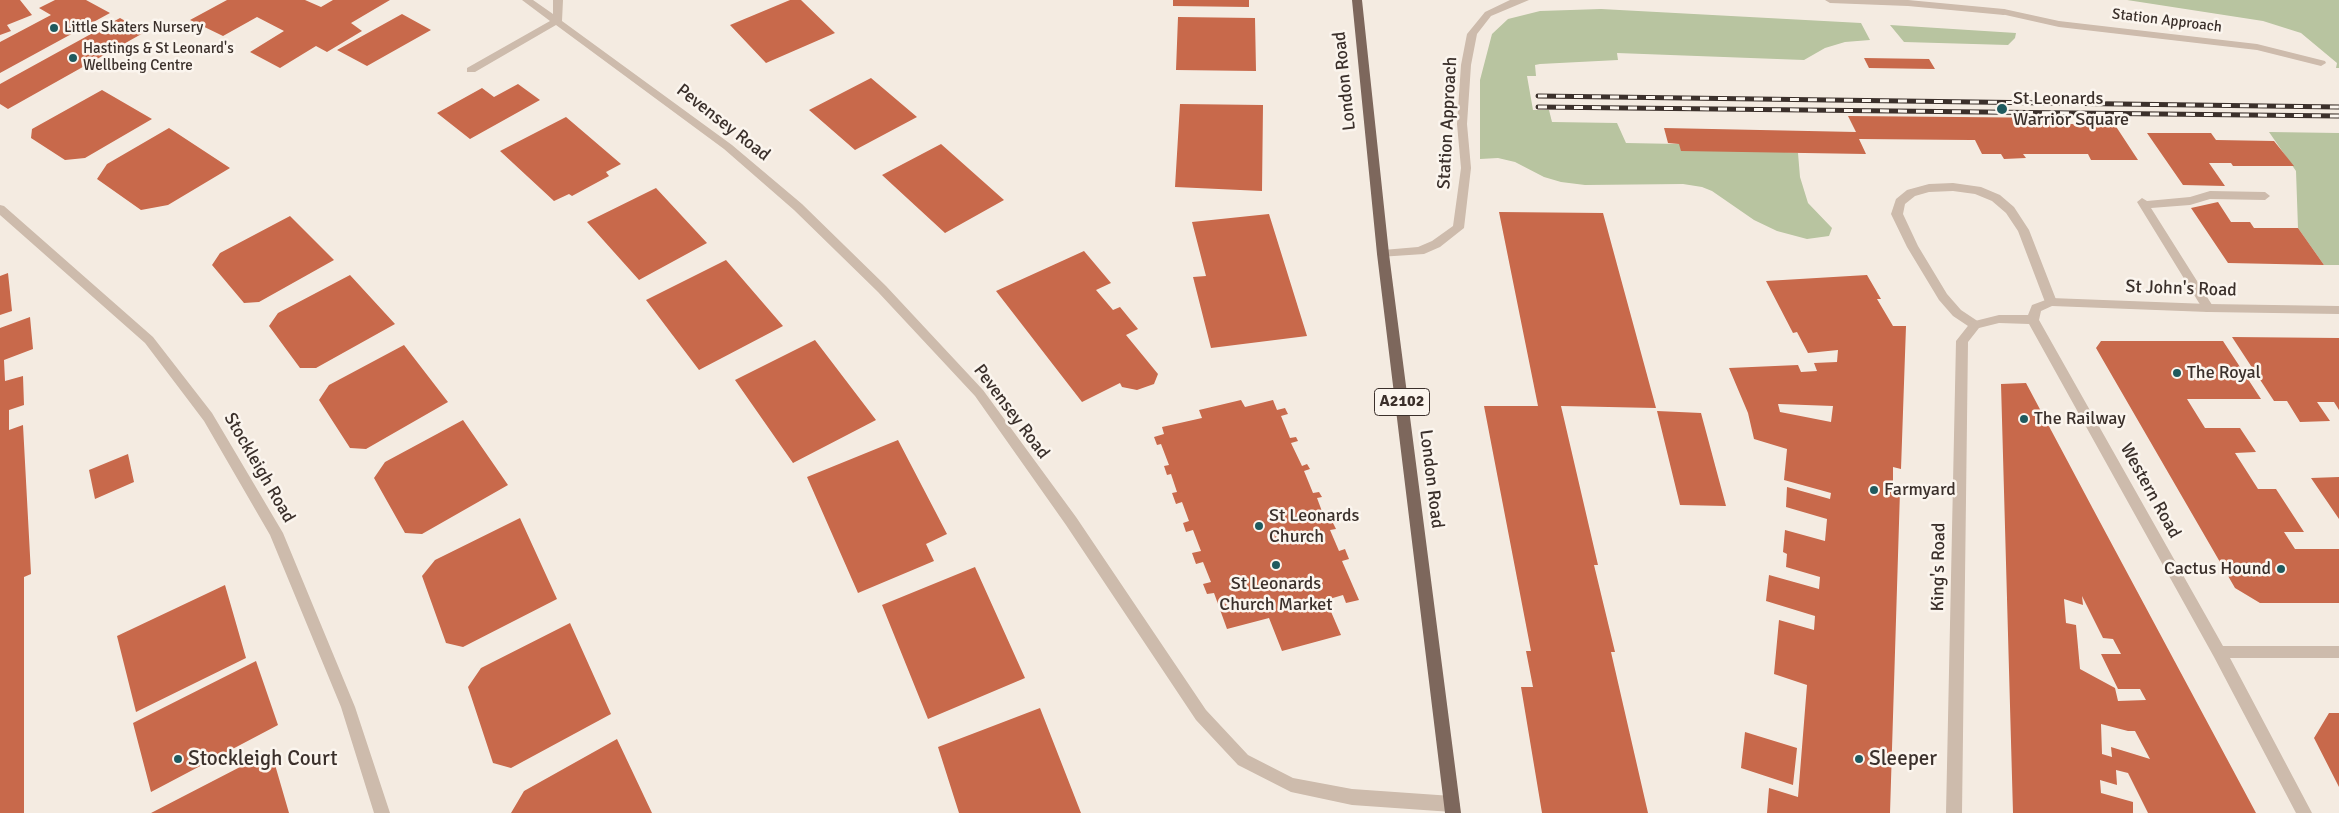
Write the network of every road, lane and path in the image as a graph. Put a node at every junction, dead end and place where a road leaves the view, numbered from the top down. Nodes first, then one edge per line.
1 (527, 0) edge
2 (558, 0) edge
3 (1357, 0) edge
4 (1524, 0) edge
5 (1830, 0) edge
6 (1907, 2) edge
7 (558, 20) junction
8 (2321, 63) dead end
9 (471, 70) dead end
10 (2265, 196) dead end
11 (0, 209) edge
12 (1383, 254) junction
13 (2051, 302) junction
14 (2208, 308) junction
15 (2339, 310) edge
16 (2033, 320) junction
17 (1975, 326) junction
18 (2218, 652) junction
19 (2339, 652) edge
20 (1453, 809) edge
21 (382, 813) edge
22 (1954, 813) edge
23 (2304, 813) edge

1 - 7 street, Pevensey Road
2 - 7 street
3 - 12 main road, London Road / A2102
4 - 12 street, Station Approach
5 - 6 street, Station Approach
6 - 8 street, Station Approach
7 - 9 street
7 - 20 street, Pevensey Road
10 - 14 street
11 - 21 street, Stockleigh Road
12 - 20 main road, London Road / A2102
13 - 14 street, St John's Road
13 - 16 street
13 - 17 street
14 - 15 street, St John's Road
16 - 17 street
16 - 18 street, Western Road
17 - 22 street, King's Road
18 - 19 street
18 - 23 street, Western Road

